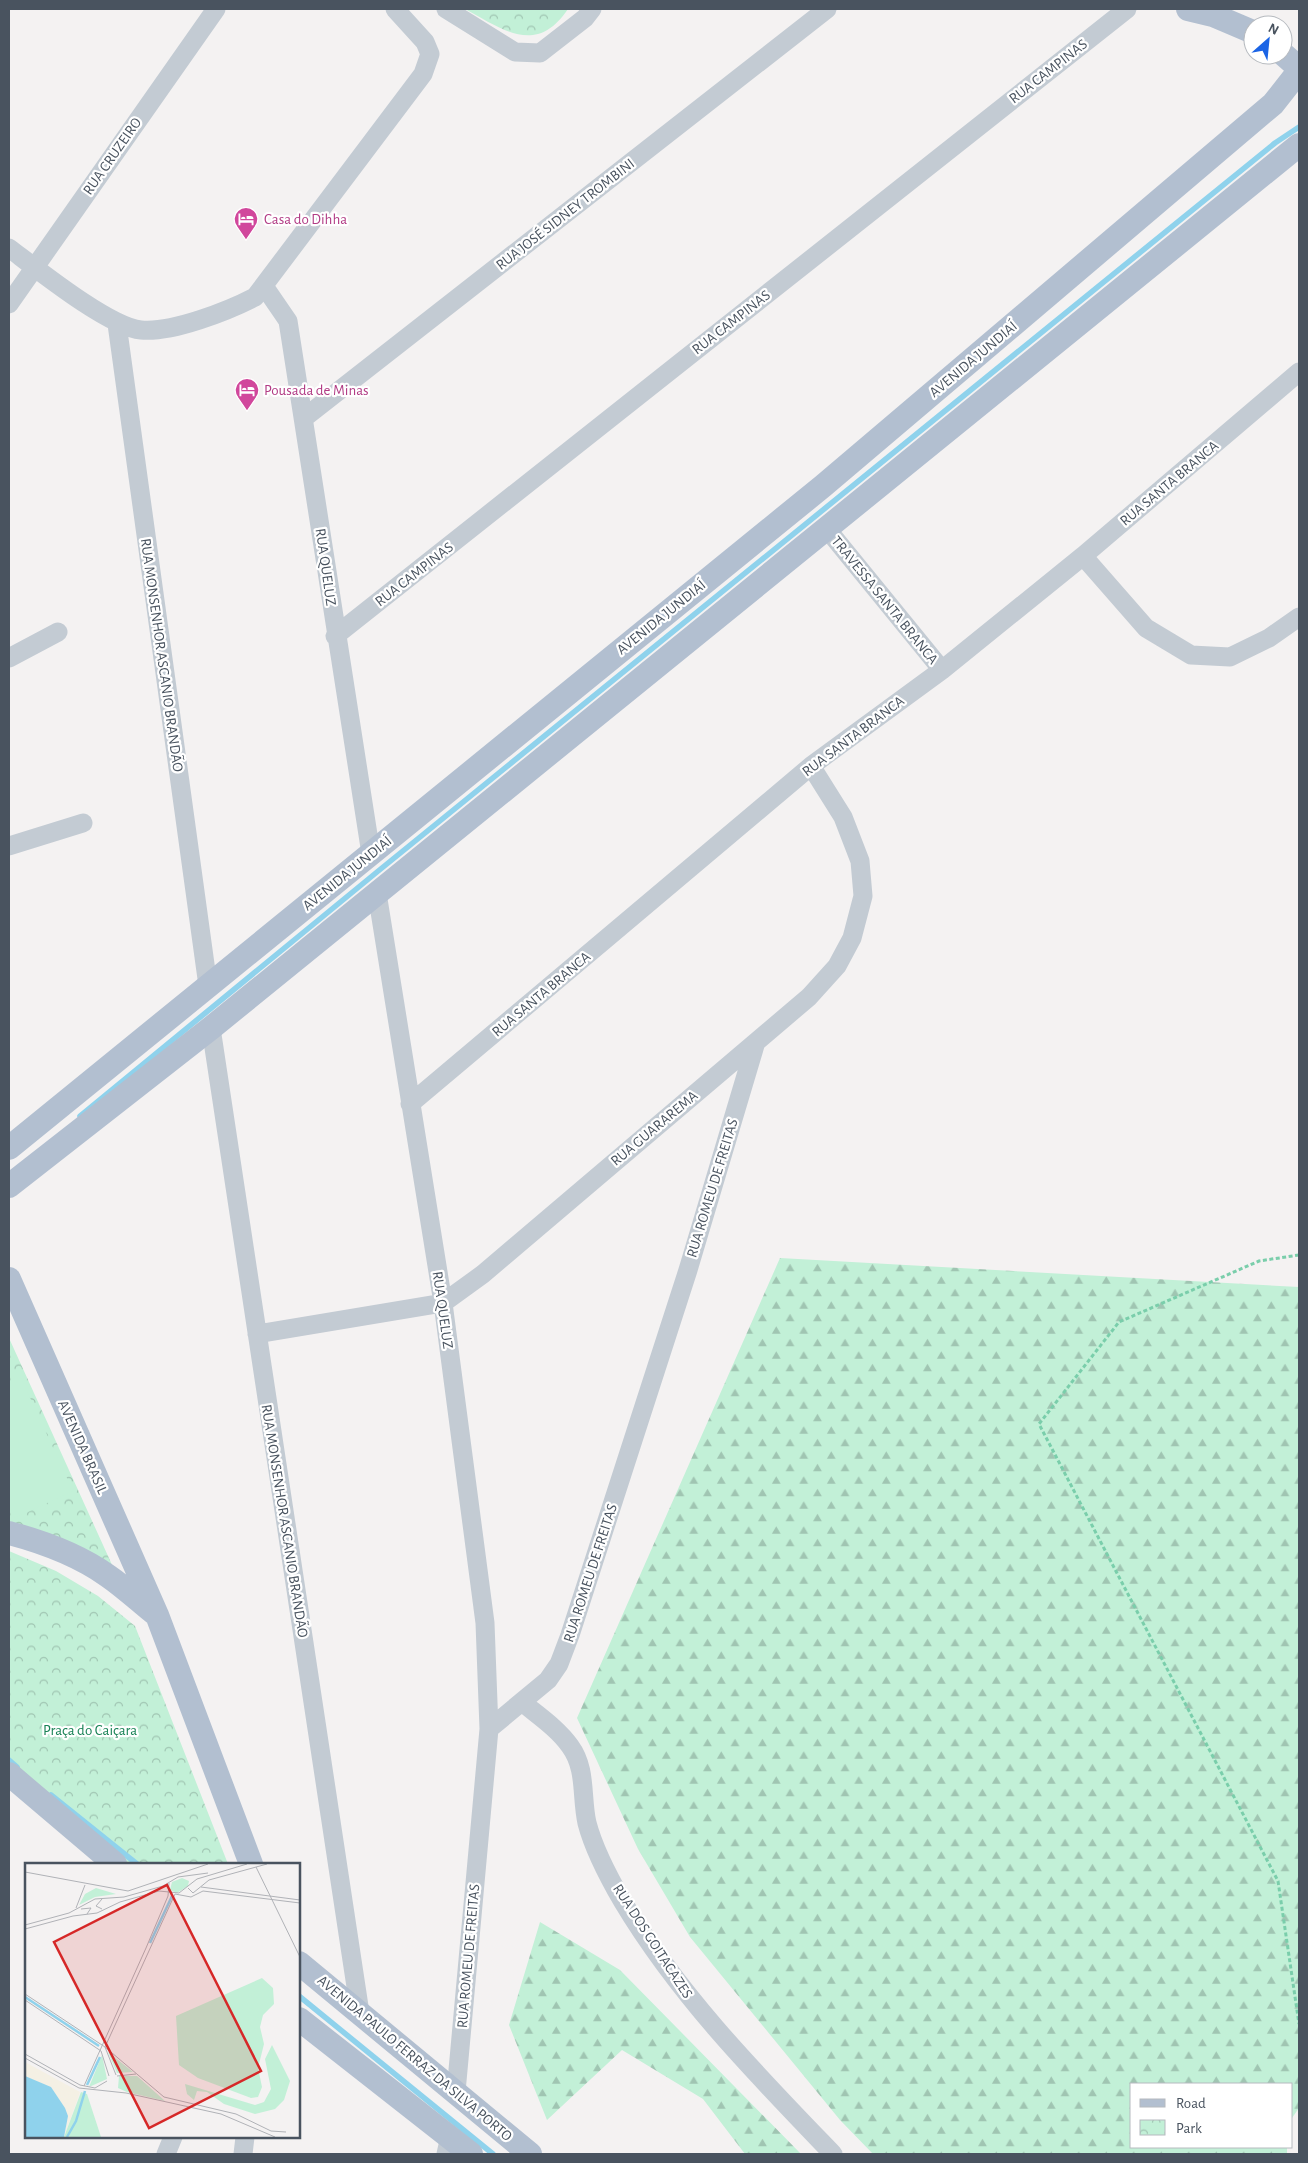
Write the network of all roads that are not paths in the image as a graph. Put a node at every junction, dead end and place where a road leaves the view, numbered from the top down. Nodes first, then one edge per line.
1 (216, 9) edge
2 (395, 9) edge
3 (446, 9) edge
4 (826, 9) edge
5 (1126, 9) edge
6 (1188, 9) edge
7 (589, 13) edge
8 (1243, 28) edge
9 (1299, 70) edge
10 (1299, 145) edge
11 (9, 248) edge
12 (34, 267) junction
13 (264, 286) junction
14 (9, 304) edge
15 (117, 324) junction
16 (1299, 372) edge
17 (304, 418) junction
18 (827, 529) junction
19 (1083, 556) junction
20 (1299, 617) edge
21 (58, 632) dead end
22 (336, 636) junction
23 (9, 658) edge
24 (942, 670) junction
25 (811, 766) junction
26 (83, 823) dead end
27 (9, 846) edge
28 (371, 854) junction
29 (377, 893) junction
30 (208, 986) junction
31 (210, 1028) junction
32 (756, 1042) junction
33 (410, 1104) junction
34 (9, 1148) edge
35 (9, 1186) edge
36 (9, 1280) edge
37 (442, 1303) junction
38 (257, 1334) junction
39 (9, 1533) edge
40 (157, 1616) junction
41 (523, 1703) junction
42 (489, 1729) junction
43 (9, 1774) edge
44 (114, 1863) edge
45 (250, 1863) edge
46 (300, 1963) edge
47 (360, 2013) junction
48 (300, 2019) edge
49 (456, 2092) junction
50 (173, 2138) edge
51 (245, 2138) edge
52 (448, 2145) edge
53 (166, 2154) edge
54 (243, 2154) edge
55 (471, 2154) edge
56 (530, 2154) edge
57 (833, 2154) edge

1 - 12 street, RUA CRUZEIRO
2 - 13 street
3 - 7 street
4 - 17 street, RUA JOSÉ SIDNEY TROMBINI
5 - 22 street, RUA CAMPINAS
6 - 8 main road
9 - 28 main road, AVENIDA JUNDIAÍ
10 - 18 main road
11 - 12 street
12 - 14 street, RUA CRUZEIRO
12 - 15 street
13 - 15 street
13 - 17 street, RUA QUELUZ
15 - 30 street, RUA MONSENHOR ASCANIO BRANDÃO
16 - 19 street, RUA SANTA BRANCA
17 - 22 street, RUA QUELUZ
18 - 24 street, TRAVESSA SANTA BRANCA
18 - 29 main road
19 - 20 street
19 - 24 street, RUA SANTA BRANCA
21 - 23 street
22 - 28 street, RUA QUELUZ
24 - 25 street, RUA SANTA BRANCA
25 - 32 street, RUA GUARAREMA
25 - 33 street, RUA SANTA BRANCA
26 - 27 street
28 - 30 main road, AVENIDA JUNDIAÍ
29 - 31 main road
29 - 33 street, RUA QUELUZ
30 - 34 main road, AVENIDA JUNDIAÍ
31 - 35 main road
31 - 38 street, RUA MONSENHOR ASCANIO BRANDÃO
32 - 37 street, RUA GUARAREMA
32 - 41 street, RUA ROMEU DE FREITAS
33 - 37 street, RUA QUELUZ
36 - 40 main road, AVENIDA BRASIL
37 - 38 street, RUA GUARAREMA
37 - 42 street, RUA QUELUZ
38 - 47 street, RUA MONSENHOR ASCANIO BRANDÃO
39 - 40 main road
40 - 45 main road
41 - 42 street, RUA ROMEU DE FREITAS
41 - 57 street, RUA DOS GOITACAZES
42 - 49 street, RUA ROMEU DE FREITAS
43 - 44 main road
46 - 47 main road, AVENIDA PAULO FERRAZ DA SILVA PORTO
47 - 49 main road, AVENIDA PAULO FERRAZ DA SILVA PORTO
48 - 52 main road
49 - 56 main road, AVENIDA PAULO FERRAZ DA SILVA PORTO
50 - 53 street
51 - 54 street
52 - 55 main road

